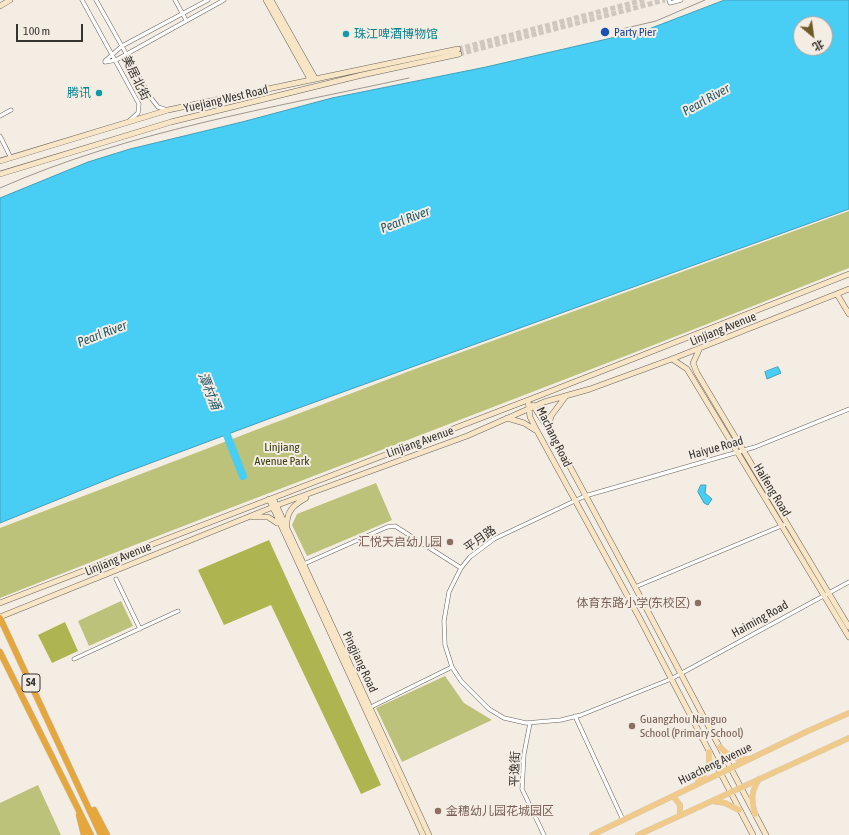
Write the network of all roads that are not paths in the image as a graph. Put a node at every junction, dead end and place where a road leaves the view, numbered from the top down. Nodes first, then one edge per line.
1 (10, 0) edge
2 (82, 0) edge
3 (96, 0) edge
4 (175, 0) edge
5 (208, 0) edge
6 (224, 0) edge
7 (266, 0) edge
8 (272, 0) edge
9 (669, 0) edge
10 (681, 0) edge
11 (0, 6) edge
12 (183, 13) junction
13 (186, 20) junction
14 (122, 46) junction
15 (112, 53) junction
16 (126, 54) junction
17 (116, 60) junction
18 (312, 79) junction
19 (11, 110) dead end
20 (168, 110) junction
21 (0, 116) edge
22 (129, 122) junction
23 (0, 136) edge
24 (11, 158) junction
25 (0, 161) edge
26 (0, 174) edge
27 (849, 274) edge
28 (849, 289) edge
29 (837, 294) junction
30 (849, 314) edge
31 (699, 349) junction
32 (672, 359) junction
33 (586, 377) junction
34 (590, 389) junction
35 (567, 394) junction
36 (528, 400) junction
37 (535, 406) junction
38 (528, 409) junction
39 (849, 409) edge
40 (507, 418) junction
41 (461, 426) junction
42 (548, 430) junction
43 (539, 433) junction
44 (467, 436) junction
45 (740, 451) junction
46 (334, 474) junction
47 (338, 483) junction
48 (316, 491) junction
49 (585, 496) junction
50 (271, 499) junction
51 (575, 500) junction
52 (274, 507) junction
53 (248, 517) junction
54 (784, 525) junction
55 (286, 532) junction
56 (304, 564) junction
57 (461, 568) junction
58 (116, 579) dead end
59 (849, 582) edge
60 (635, 587) junction
61 (826, 593) junction
62 (0, 603) edge
63 (178, 611) dead end
64 (0, 618) edge
65 (849, 627) edge
66 (140, 629) junction
67 (849, 637) edge
68 (0, 652) edge
69 (74, 659) dead end
70 (452, 668) junction
71 (681, 674) junction
72 (671, 679) junction
73 (367, 708) junction
74 (849, 713) edge
75 (575, 716) junction
76 (530, 723) junction
77 (849, 738) edge
78 (720, 747) junction
79 (709, 752) junction
80 (753, 758) junction
81 (731, 768) junction
82 (720, 774) junction
83 (760, 777) junction
84 (695, 786) junction
85 (741, 786) junction
86 (730, 792) junction
87 (84, 795) junction
88 (673, 796) junction
89 (710, 801) junction
90 (76, 804) junction
91 (739, 810) junction
92 (755, 814) junction
93 (680, 815) junction
94 (623, 820) junction
95 (84, 835) edge
96 (91, 835) edge
97 (101, 835) edge
98 (108, 835) edge
99 (423, 835) edge
100 (429, 835) edge
101 (544, 835) edge
102 (592, 835) edge
103 (638, 835) edge
104 (753, 835) edge
105 (765, 835) edge

1 - 11 main road
2 - 15 street, 美居北街
3 - 14 street, 美居北街
4 - 12 street
5 - 12 street
6 - 13 street
7 - 18 main road
8 - 18 main road
9 - 10 street
12 - 13 street
12 - 14 street
13 - 16 street
14 - 15 street
14 - 16 street, 美居北街
15 - 17 street, 美居北街
15 - 17 street
16 - 17 street
16 - 20 street, 美居北街
17 - 22 street, 美居北街
18 - 20 main road, Yuejiang West Road
18 - 26 main road, Yuejiang West Road
19 - 21 street
20 - 22 main road, Yuejiang West Road
22 - 24 main road, Yuejiang West Road
23 - 24 street
24 - 25 main road, Yuejiang West Road
27 - 33 main road, Linjiang Avenue
28 - 29 main road, Linjiang Avenue
29 - 30 main road
29 - 31 main road, Linjiang Avenue
31 - 32 main road, Linjiang Avenue
31 - 45 main road, Haifeng Road
32 - 34 main road, Linjiang Avenue
32 - 45 main road, Haifeng Road
33 - 34 main road
33 - 36 main road, Linjiang Avenue
34 - 35 main road, Linjiang Avenue
35 - 37 main road, Linjiang Avenue
35 - 42 main road
36 - 37 main road, Machang Road
36 - 38 main road, Machang Road
36 - 41 main road, Linjiang Avenue
37 - 38 main road, Linjiang Avenue
37 - 42 main road, Machang Road
38 - 40 main road, Linjiang Avenue
38 - 43 main road, Machang Road
39 - 45 street, Haiyue Road
40 - 43 main road
40 - 44 main road, Linjiang Avenue
41 - 44 main road
41 - 46 main road, Linjiang Avenue
42 - 43 main road
42 - 49 main road, Machang Road
43 - 51 main road, Machang Road
44 - 47 main road, Linjiang Avenue
45 - 49 street, Haiyue Road
45 - 54 main road, Haifeng Road
46 - 47 main road
46 - 50 main road, Linjiang Avenue
47 - 48 main road, Linjiang Avenue
48 - 52 main road, Linjiang Avenue
48 - 55 main road
49 - 51 street, 平月路
49 - 60 main road, Machang Road
50 - 52 main road, Pingjiang Road
50 - 62 main road, Linjiang Avenue
51 - 57 street, 平月路
51 - 72 main road, Machang Road
52 - 53 main road, Linjiang Avenue
52 - 55 main road, Pingjiang Road
53 - 55 main road
53 - 64 main road, Linjiang Avenue
54 - 60 street
54 - 61 main road, Haifeng Road
55 - 56 main road, Pingjiang Road
55 - 73 main road, Pingjiang Road
56 - 57 street
56 - 73 main road, Pingjiang Road
57 - 70 street, 平月路
58 - 66 street
59 - 61 street, Haiming Road
60 - 71 main road, Machang Road
61 - 65 main road, Haifeng Road
61 - 67 main road, Haifeng Road
61 - 71 street, Haiming Road
63 - 66 street
64 - 87 highway, S4
66 - 69 street
68 - 90 highway, S4
70 - 73 street
70 - 76 street, 平月路
71 - 72 street, Haiming Road
71 - 78 main road, Machang Road
72 - 75 street, 平月路
72 - 79 main road, Machang Road
73 - 99 main road, Pingjiang Road
73 - 100 main road, Pingjiang Road
74 - 80 main road, Huacheng Avenue
75 - 76 street, 平月路
75 - 94 street
76 - 101 street, 平逸街
77 - 83 main road
78 - 80 main road
78 - 81 main road, Machang Road
79 - 82 main road, Machang Road
79 - 84 main road
80 - 81 main road, Huacheng Avenue
81 - 82 main road, Huacheng Avenue
81 - 85 main road, Machang Road
82 - 84 main road, Huacheng Avenue
82 - 86 main road, Machang Road
83 - 85 main road
83 - 92 main road
84 - 88 main road, Huacheng Avenue
85 - 86 main road
85 - 92 main road, Machang Road
86 - 89 main road
86 - 91 main road, Machang Road
87 - 97 highway, S4
87 - 98 highway
88 - 93 main road
88 - 94 main road, Huacheng Avenue
89 - 91 main road
89 - 93 main road
90 - 95 highway
90 - 96 highway, S4
91 - 104 main road, Machang Road
92 - 105 main road, Machang Road
93 - 103 main road
94 - 102 main road, Huacheng Avenue

